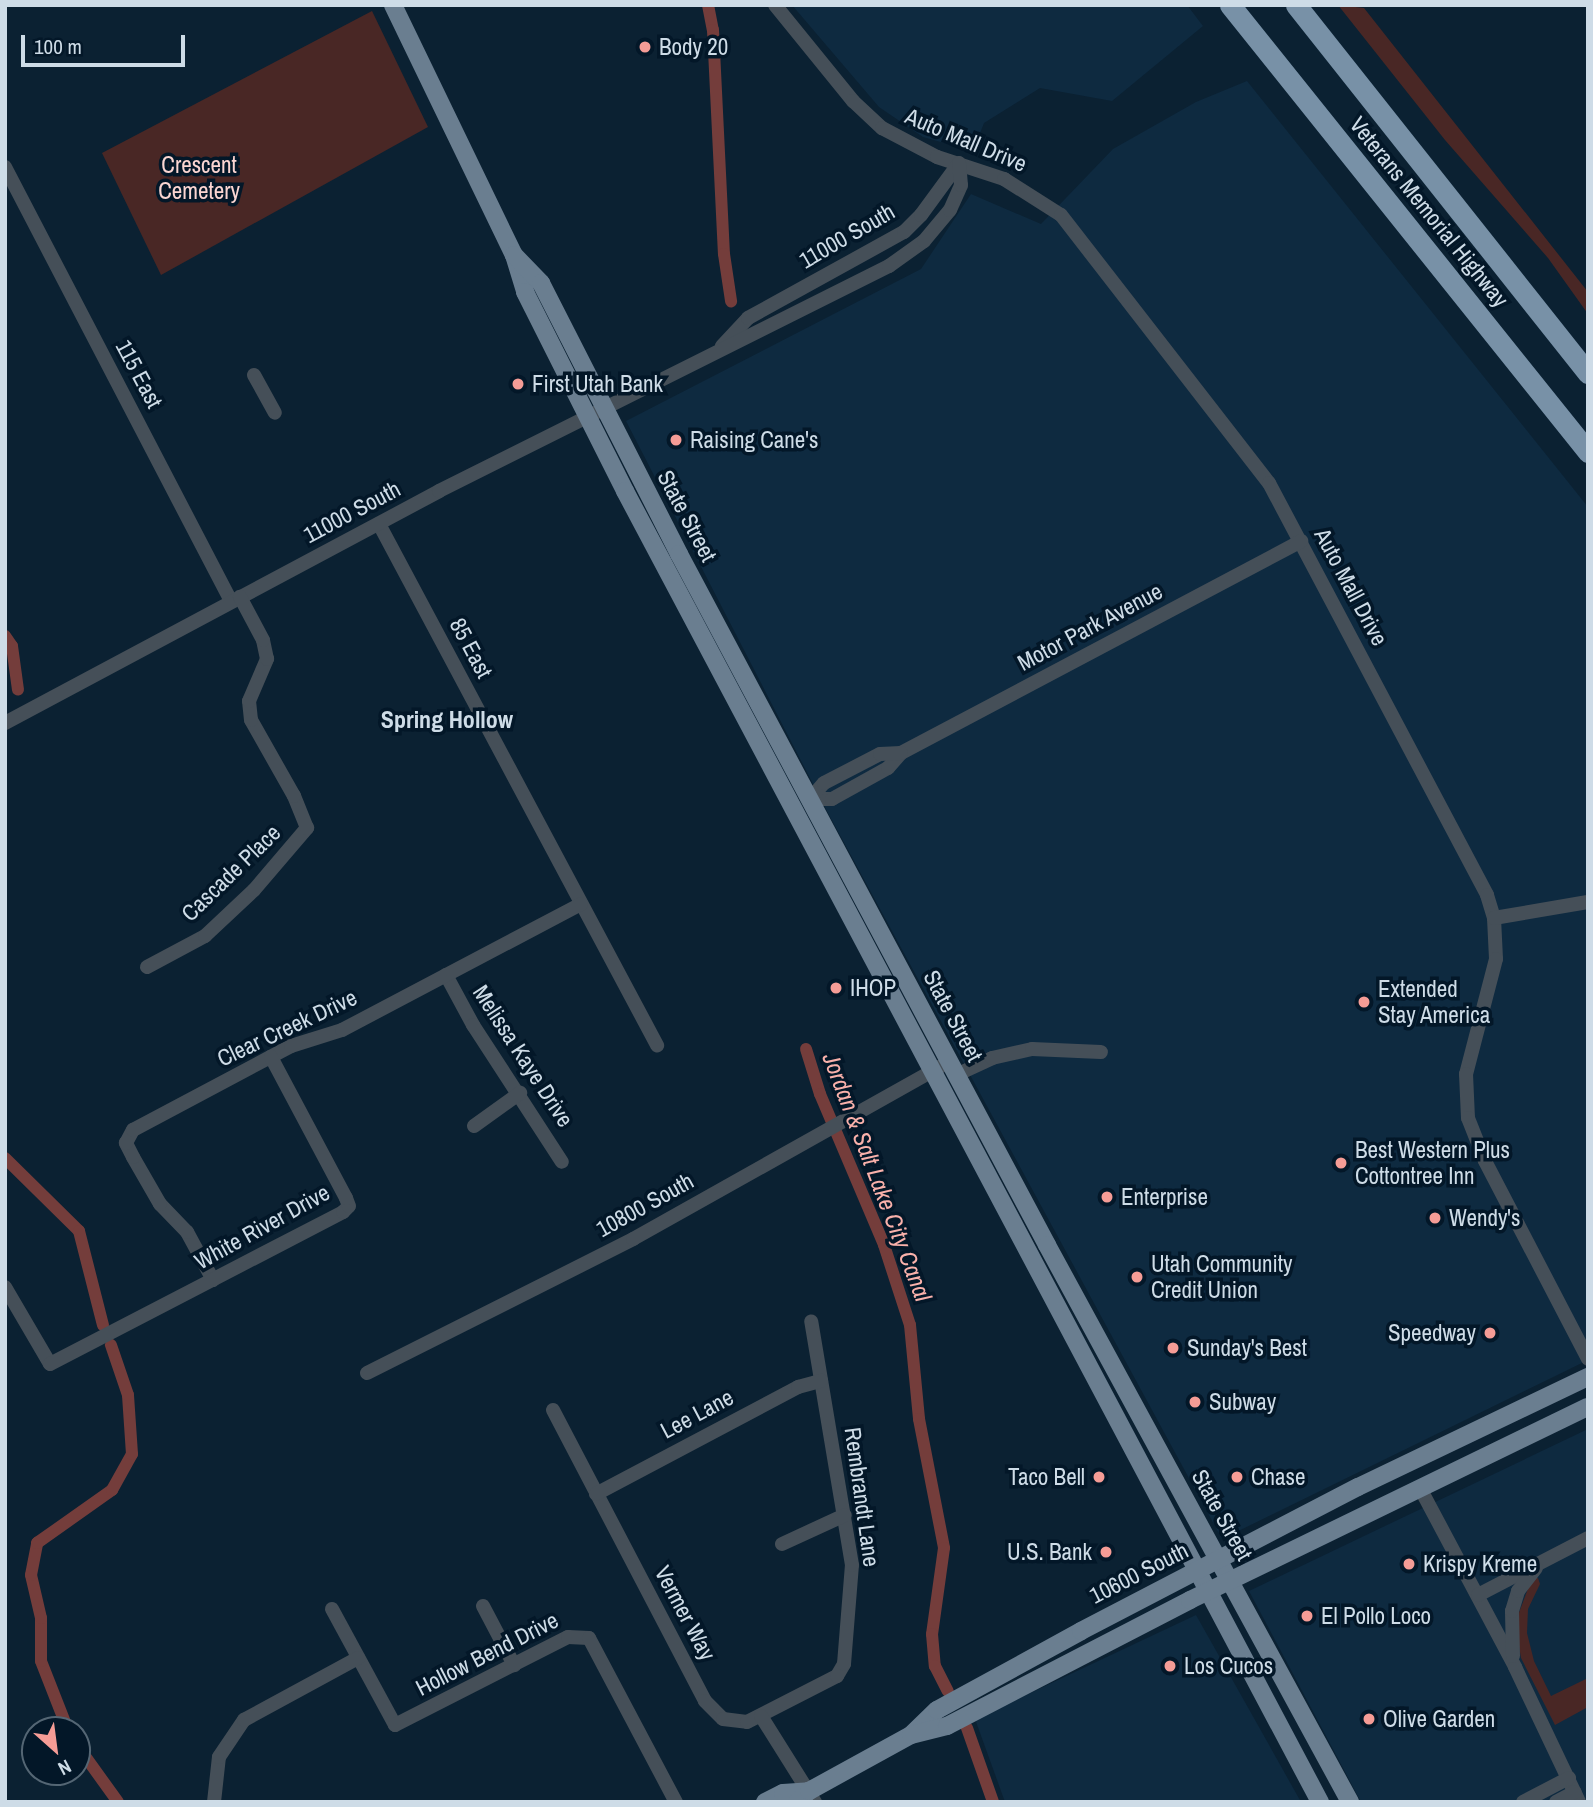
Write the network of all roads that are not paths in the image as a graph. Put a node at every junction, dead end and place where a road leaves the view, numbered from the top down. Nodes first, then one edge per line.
1 (393, 5) edge
2 (775, 5) edge
3 (1230, 5) edge
4 (1296, 5) edge
5 (958, 163) junction
6 (5, 167) edge
7 (514, 255) junction
8 (722, 346) junction
9 (1588, 373) edge
10 (254, 375) dead end
11 (604, 409) junction
12 (275, 413) dead end
13 (588, 418) junction
14 (1588, 452) edge
15 (379, 524) junction
16 (1301, 541) junction
17 (235, 599) junction
18 (5, 723) edge
19 (810, 799) junction
20 (307, 828) joint
21 (1588, 902) edge
22 (581, 904) junction
23 (1494, 918) junction
24 (147, 967) dead end
25 (446, 975) junction
26 (657, 1045) dead end
27 (1101, 1052) dead end
28 (271, 1058) junction
29 (947, 1074) junction
30 (520, 1093) junction
31 (474, 1125) dead end
32 (970, 1144) junction
33 (562, 1162) dead end
34 (213, 1280) junction
35 (5, 1287) edge
36 (1073, 1293) junction
37 (811, 1321) dead end
38 (1588, 1359) edge
39 (367, 1373) dead end
40 (1588, 1377) edge
41 (821, 1381) junction
42 (1588, 1407) edge
43 (553, 1410) dead end
44 (1420, 1488) junction
45 (597, 1494) junction
46 (845, 1516) junction
47 (1588, 1538) edge
48 (782, 1544) dead end
49 (1219, 1560) junction
50 (1543, 1561) junction
51 (1196, 1571) junction
52 (1230, 1581) junction
53 (1208, 1592) junction
54 (1478, 1595) junction
55 (483, 1606) dead end
56 (332, 1609) dead end
57 (358, 1658) junction
58 (1026, 1662) junction
59 (514, 1665) junction
60 (1515, 1668) junction
61 (967, 1715) junction
62 (761, 1716) junction
63 (911, 1735) junction
64 (1569, 1778) junction
65 (1577, 1797) edge
66 (807, 1798) edge
67 (214, 1802) edge
68 (676, 1802) edge
69 (765, 1802) edge
70 (1320, 1802) edge
71 (1350, 1802) edge
72 (1523, 1802) edge
73 (1556, 1802) edge

1 - 7 main road, State Street
2 - 5 street, Auto Mall Drive
3 - 14 highway, Veterans Memorial Highway
4 - 9 highway, Veterans Memorial Highway
5 - 8 street, 11000 South
5 - 8 street, 11000 South
5 - 16 street, Auto Mall Drive
6 - 17 street, 115 East
7 - 11 main road, State Street
7 - 13 main road, State Street
8 - 11 street, 11000 South
10 - 12 street
11 - 13 street, 11000 South
11 - 19 main road, State Street
13 - 15 street, 11000 South
13 - 29 main road, State Street
15 - 17 street, 11000 South
15 - 22 street, 85 East
16 - 19 street, Motor Park Avenue
16 - 23 street, Auto Mall Drive
17 - 18 street, 11000 South
17 - 20 street, 115 East
19 - 29 main road, State Street
20 - 24 street, Cascade Place
21 - 23 street
22 - 25 street, Clear Creek Drive
22 - 26 street, 85 East
23 - 38 street, Auto Mall Drive
25 - 28 street, Clear Creek Drive
25 - 30 street, Melissa Kaye Drive
27 - 29 street, 10800 South
28 - 34 street, White River Drive
28 - 34 street, Clear Creek Drive
29 - 32 main road, State Street
29 - 36 main road, State Street
29 - 39 street, 10800 South
30 - 31 street
30 - 33 street, Melissa Kaye Drive
32 - 36 main road
32 - 51 main road, State Street
34 - 35 street, White River Drive
36 - 49 main road, State Street
37 - 41 street, Rembrandt Lane
40 - 49 main road, 10600 South
41 - 45 street, Lee Lane
41 - 46 street, Rembrandt Lane
42 - 44 main road, 10600 South
43 - 45 street, Vermer Way
44 - 52 main road, 10600 South
44 - 54 street
45 - 62 street, Vermer Way
46 - 48 street
46 - 62 street, Rembrandt Lane
47 - 50 street
49 - 51 main road, 10600 South
49 - 52 main road, State Street
50 - 54 street
50 - 60 street
51 - 53 main road, State Street
51 - 58 main road, 10600 South
52 - 53 main road, 10600 South
52 - 71 main road, State Street
53 - 61 main road, 10600 South
53 - 70 main road, State Street
54 - 60 street
55 - 59 street
56 - 57 street, Hollow Bend Drive
57 - 59 street, Hollow Bend Drive
57 - 67 street
58 - 61 main road
58 - 63 main road, 10600 South
59 - 68 street, Hollow Bend Drive
60 - 64 street
61 - 63 main road, 10600 South
62 - 66 street
63 - 66 main road, 10600 South
64 - 65 street
64 - 72 street
65 - 73 street
66 - 69 main road, 10600 South

